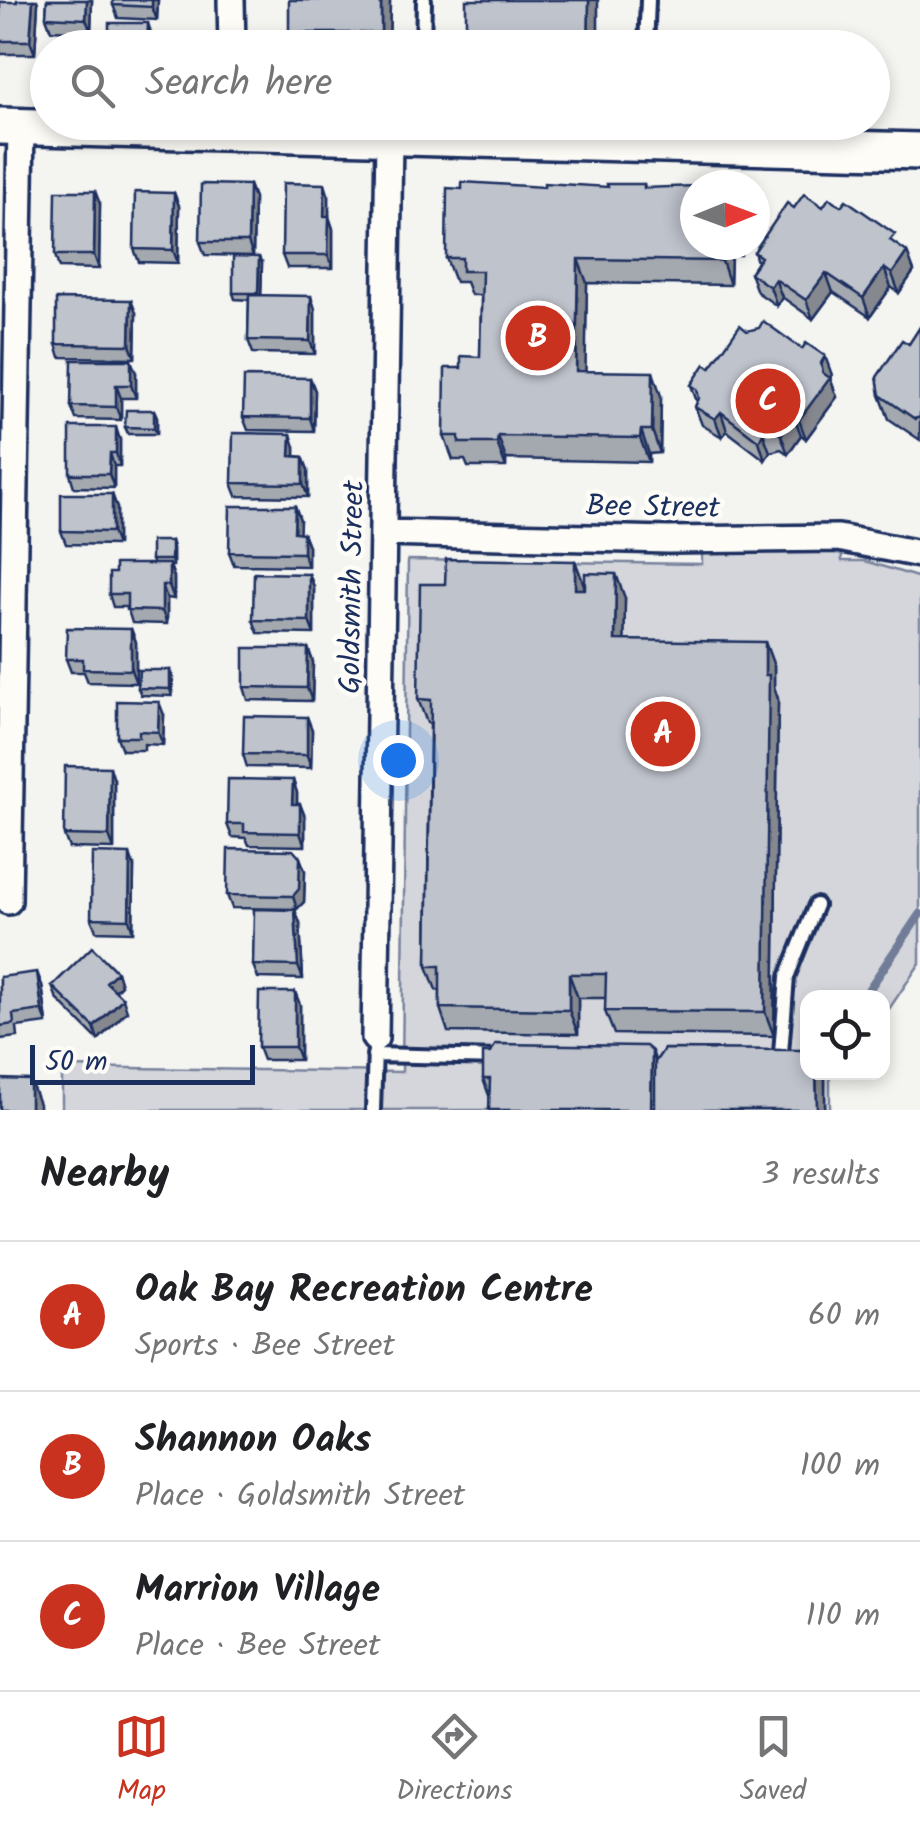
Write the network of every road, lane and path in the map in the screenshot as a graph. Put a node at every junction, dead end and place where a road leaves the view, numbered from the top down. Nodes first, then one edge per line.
1 (231, 0) edge
2 (424, 0) edge
3 (648, 0) edge
4 (232, 30) edge
5 (424, 30) edge
6 (647, 30) edge
7 (10, 126) edge
8 (411, 140) edge
9 (609, 140) edge
10 (920, 151) edge
11 (384, 533) junction
12 (920, 554) edge
13 (8, 901) dead end
14 (816, 905) dead end
15 (375, 1046) junction
16 (518, 1058) edge
17 (750, 1062) edge
18 (373, 1110) edge

1 - 4 street
2 - 5 lane
3 - 6 lane
7 - 13 street
8 - 11 street, Goldsmith Street
9 - 10 main road
11 - 12 street, Bee Street
11 - 15 street, Goldsmith Street
14 - 17 lane
15 - 16 lane
15 - 18 lane

